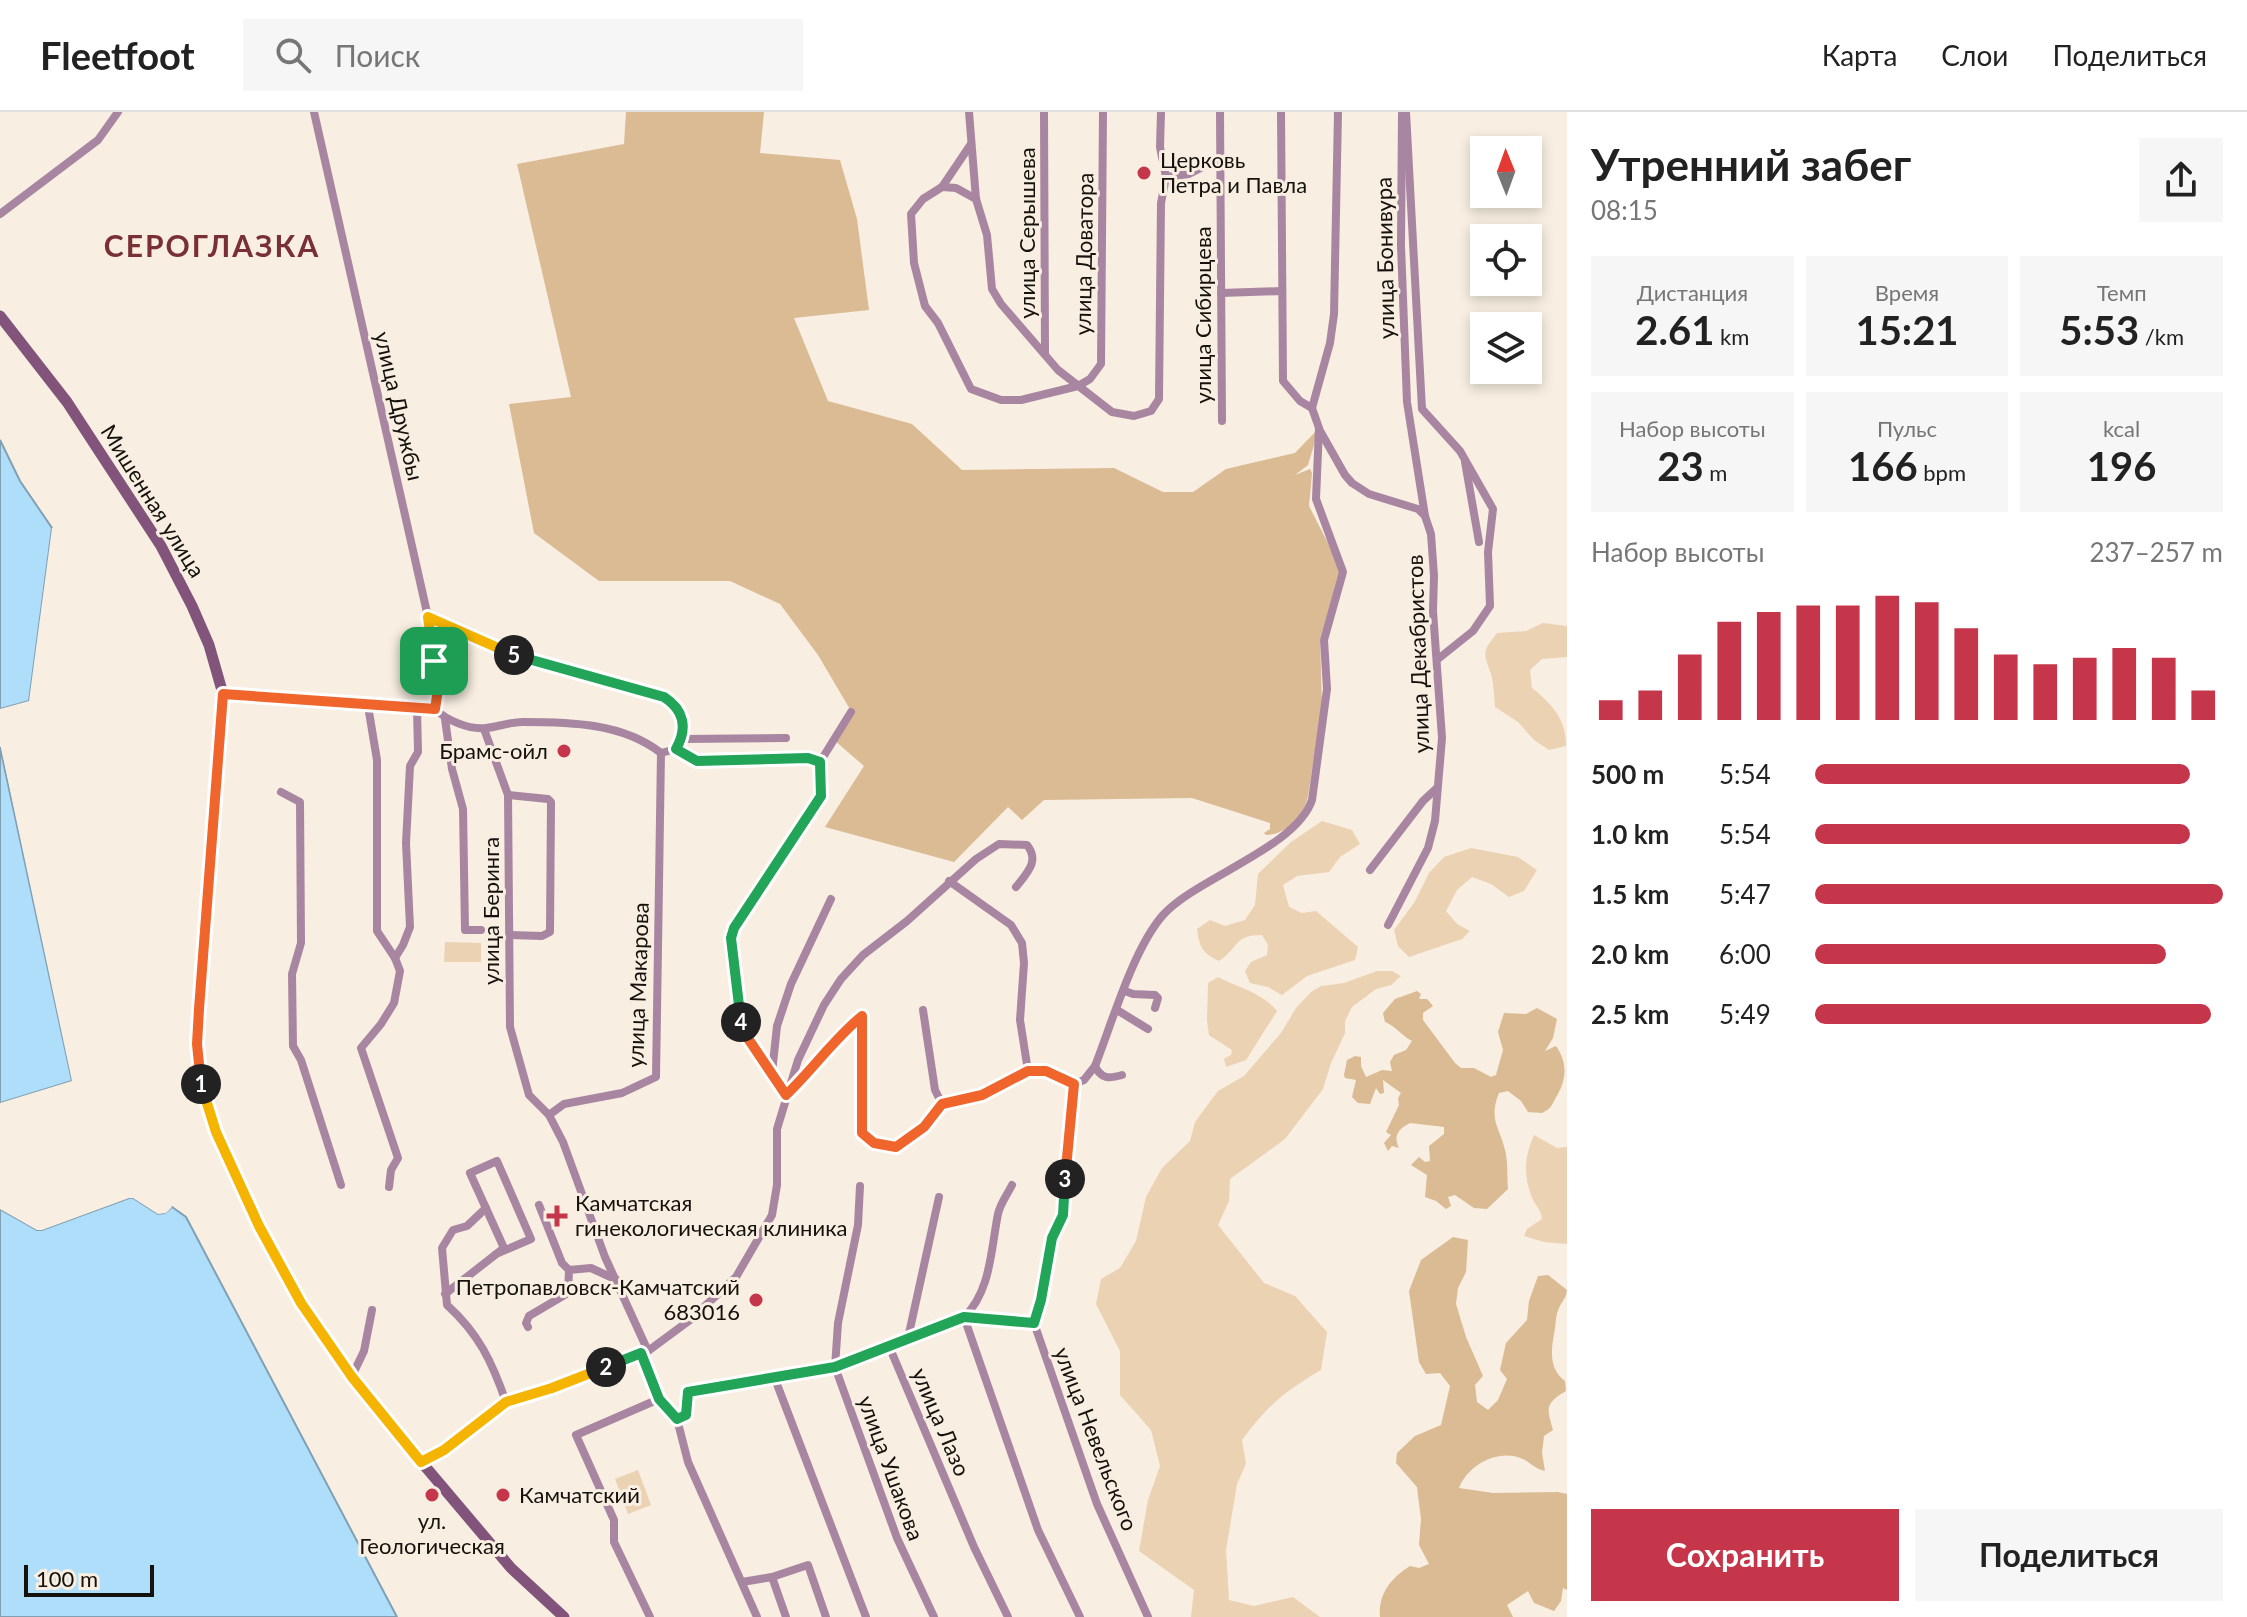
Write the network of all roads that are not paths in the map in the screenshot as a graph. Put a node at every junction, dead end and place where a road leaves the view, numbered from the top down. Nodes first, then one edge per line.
1 (118, 112) edge
2 (314, 112) edge
3 (969, 112) edge
4 (1044, 112) edge
5 (1103, 112) edge
6 (1161, 112) edge
7 (1220, 112) edge
8 (1281, 112) edge
9 (1338, 112) edge
10 (1404, 112) edge
11 (971, 144) junction
12 (1220, 158) junction
13 (1166, 177) junction
14 (942, 187) junction
15 (976, 199) junction
16 (0, 214) edge
17 (1282, 291) junction
18 (1221, 293) junction
19 (0, 316) edge
20 (1045, 354) junction
21 (1078, 386) junction
22 (1407, 402) joint
23 (1312, 408) junction
24 (1222, 421) dead end
25 (1319, 428) junction
26 (1464, 449) dead end
27 (1425, 516) junction
28 (1479, 542) dead end
29 (428, 617) junction
30 (1438, 659) junction
31 (223, 694) junction
32 (368, 706) junction
33 (417, 708) junction
34 (435, 709) junction
35 (851, 712) dead end
36 (445, 719) junction
37 (484, 729) junction
38 (786, 738) dead end
39 (682, 739) junction
40 (676, 749) junction
41 (661, 753) junction
42 (820, 762) junction
43 (1437, 788) junction
44 (281, 792) dead end
45 (508, 795) junction
46 (1370, 870) dead end
47 (949, 881) junction
48 (1016, 887) dead end
49 (831, 899) dead end
50 (1388, 925) dead end
51 (481, 930) dead end
52 (510, 935) junction
53 (395, 958) junction
54 (1125, 991) junction
55 (1155, 1008) dead end
56 (923, 1010) dead end
57 (1117, 1010) junction
58 (1148, 1029) dead end
59 (1095, 1066) junction
60 (1028, 1071) junction
61 (772, 1074) junction
62 (1122, 1075) dead end
63 (1074, 1084) junction
64 (786, 1095) junction
65 (942, 1104) junction
66 (549, 1115) junction
67 (341, 1185) dead end
68 (1012, 1185) dead end
69 (860, 1186) dead end
70 (389, 1187) dead end
71 (939, 1197) dead end
72 (539, 1205) dead end
73 (486, 1208) junction
74 (496, 1254) junction
75 (569, 1270) junction
76 (617, 1280) junction
77 (445, 1294) junction
78 (372, 1310) dead end
79 (964, 1317) junction
80 (1034, 1323) junction
81 (528, 1327) dead end
82 (908, 1338) junction
83 (889, 1346) junction
84 (644, 1352) junction
85 (835, 1367) junction
86 (352, 1377) junction
87 (775, 1379) junction
88 (659, 1399) junction
89 (506, 1402) junction
90 (677, 1419) junction
91 (421, 1462) junction
92 (772, 1577) junction
93 (742, 1582) junction
94 (564, 1617) edge
95 (650, 1617) edge
96 (757, 1617) edge
97 (786, 1617) edge
98 (826, 1617) edge
99 (866, 1617) edge
100 (934, 1617) edge
101 (1008, 1617) edge
102 (1080, 1617) edge
103 (1148, 1617) edge

1 - 16 street
2 - 29 street, улица Дружбы
3 - 11 street
4 - 20 street, улица Серышева
5 - 21 street, улица Доватора
6 - 13 street
7 - 12 street, улица Сибирцева
8 - 17 street
9 - 23 street
10 - 22 street, улица Бонивура
10 - 30 street
11 - 14 street
11 - 15 street
12 - 13 street
12 - 18 street, улица Сибирцева
13 - 21 street
14 - 15 street
14 - 21 street
15 - 20 street
17 - 18 street
17 - 23 street
18 - 24 street, улица Сибирцева
19 - 31 main road, Мишенная улица
20 - 21 street
22 - 27 street, улица Декабристов
23 - 25 street
25 - 27 street
25 - 54 street
26 - 28 street
27 - 30 street, улица Декабристов
29 - 34 street, улица Дружбы
29 - 39 street
30 - 43 street, улица Декабристов
31 - 32 street
31 - 86 main road, Мишенная улица
32 - 33 street
32 - 53 street
33 - 34 street
33 - 53 street
34 - 36 street
35 - 42 street
36 - 37 street
36 - 51 street
37 - 41 street
37 - 45 street, улица Беринга
38 - 39 street
39 - 40 street
40 - 41 street
40 - 42 street
41 - 66 street, улица Макарова
42 - 61 street
43 - 46 street
43 - 50 street, улица Декабристов
44 - 67 street
45 - 52 street, улица Беринга
45 - 52 street
47 - 48 street
47 - 60 street
47 - 64 street
49 - 61 street
52 - 66 street, улица Беринга
53 - 70 street
54 - 55 street
54 - 57 street
56 - 65 street
57 - 58 street
57 - 59 street
59 - 62 street
59 - 63 street
60 - 63 street
60 - 65 street
61 - 64 street
63 - 80 street
64 - 65 street
64 - 84 street
66 - 76 street
68 - 79 street
69 - 85 street, улица Ушакова
71 - 82 street, улица Лазо
72 - 75 street
73 - 74 street
73 - 74 street
73 - 77 street
74 - 77 street
75 - 76 street
75 - 81 street
76 - 84 street
77 - 89 street
78 - 86 street
79 - 80 street
79 - 82 street
79 - 102 street
80 - 103 street, улица Невельского
82 - 83 street, улица Лазо
83 - 85 street
83 - 101 street, улица Лазо
84 - 88 street
84 - 89 street
85 - 87 street
85 - 100 street, улица Ушакова
86 - 91 main road, Мишенная улица
87 - 90 street
87 - 99 street
88 - 90 street
88 - 95 street
89 - 91 street
90 - 93 street
91 - 94 main road, Мишенная улица
92 - 93 street
92 - 97 street
92 - 98 street
93 - 96 street

